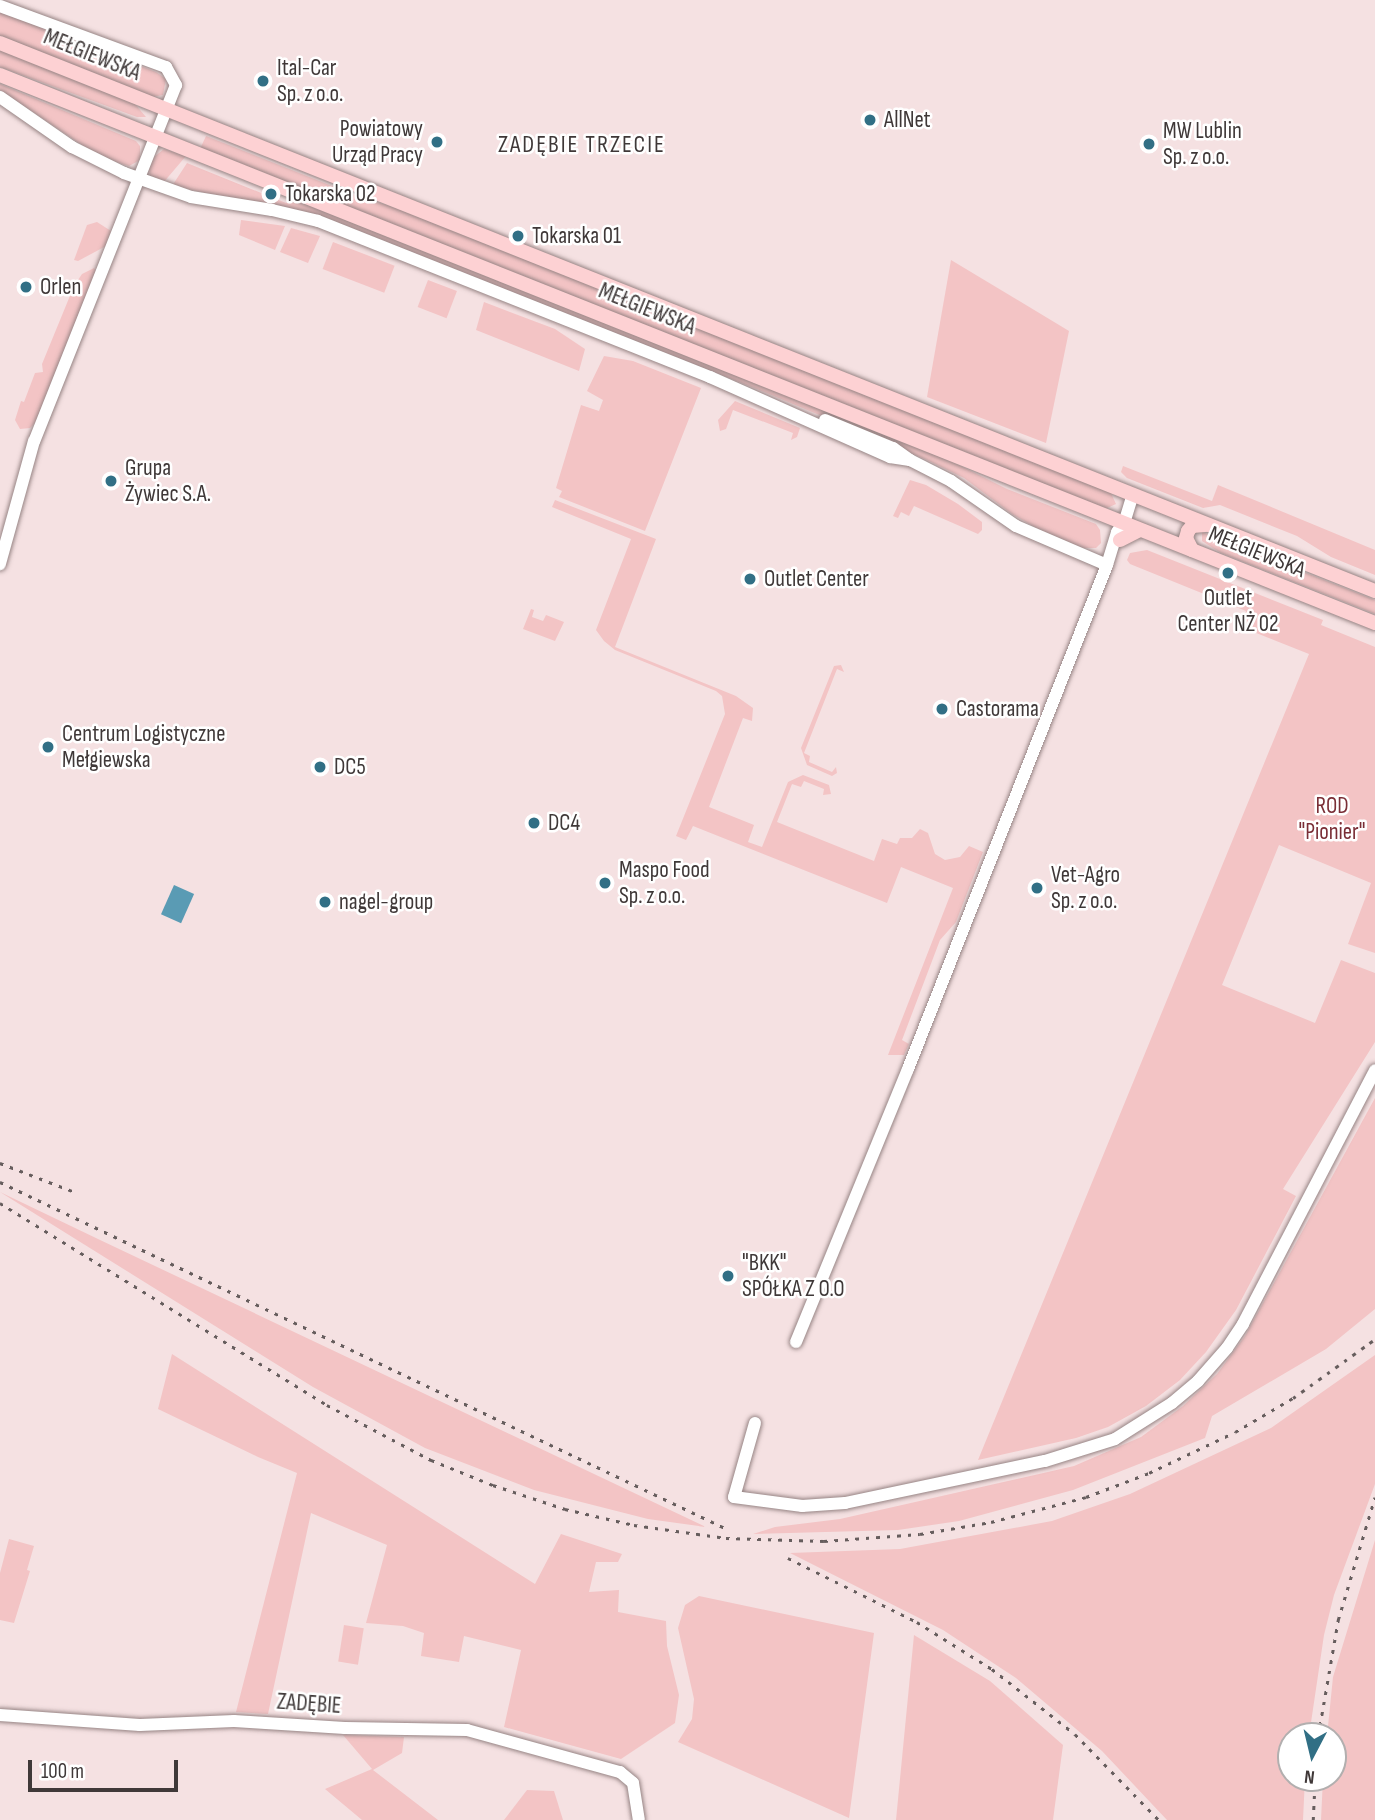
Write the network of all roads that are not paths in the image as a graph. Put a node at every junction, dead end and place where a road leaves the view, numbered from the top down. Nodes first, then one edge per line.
1 (0, 6) edge
2 (0, 43) edge
3 (0, 75) edge
4 (0, 97) edge
5 (166, 109) junction
6 (156, 137) junction
7 (139, 179) junction
8 (1133, 495) junction
9 (1123, 523) junction
10 (1209, 525) junction
11 (1140, 530) junction
12 (1121, 540) junction
13 (1192, 550) junction
14 (0, 564) edge
15 (1107, 565) junction
16 (1375, 591) edge
17 (1375, 623) edge
18 (1375, 1070) edge
19 (796, 1342) dead end
20 (755, 1423) dead end
21 (0, 1715) edge
22 (639, 1820) edge

1 - 5 street, MEŁGIEWSKA
2 - 5 main road, MEŁGIEWSKA
3 - 6 main road, MEŁGIEWSKA
4 - 7 street, MEŁGIEWSKA
5 - 6 street, MEŁGIEWSKA
5 - 8 main road, MEŁGIEWSKA
6 - 7 street, MEŁGIEWSKA
6 - 9 main road, MEŁGIEWSKA
7 - 14 street
7 - 15 street, MEŁGIEWSKA
8 - 9 street
8 - 10 main road, MEŁGIEWSKA
9 - 11 main road, MEŁGIEWSKA
9 - 12 street
9 - 15 street
10 - 13 main road
10 - 16 main road, MEŁGIEWSKA
11 - 12 main road
11 - 13 main road, MEŁGIEWSKA
12 - 15 street
13 - 17 main road, MEŁGIEWSKA
15 - 19 street
18 - 20 street
21 - 22 street, ZADĘBIE

